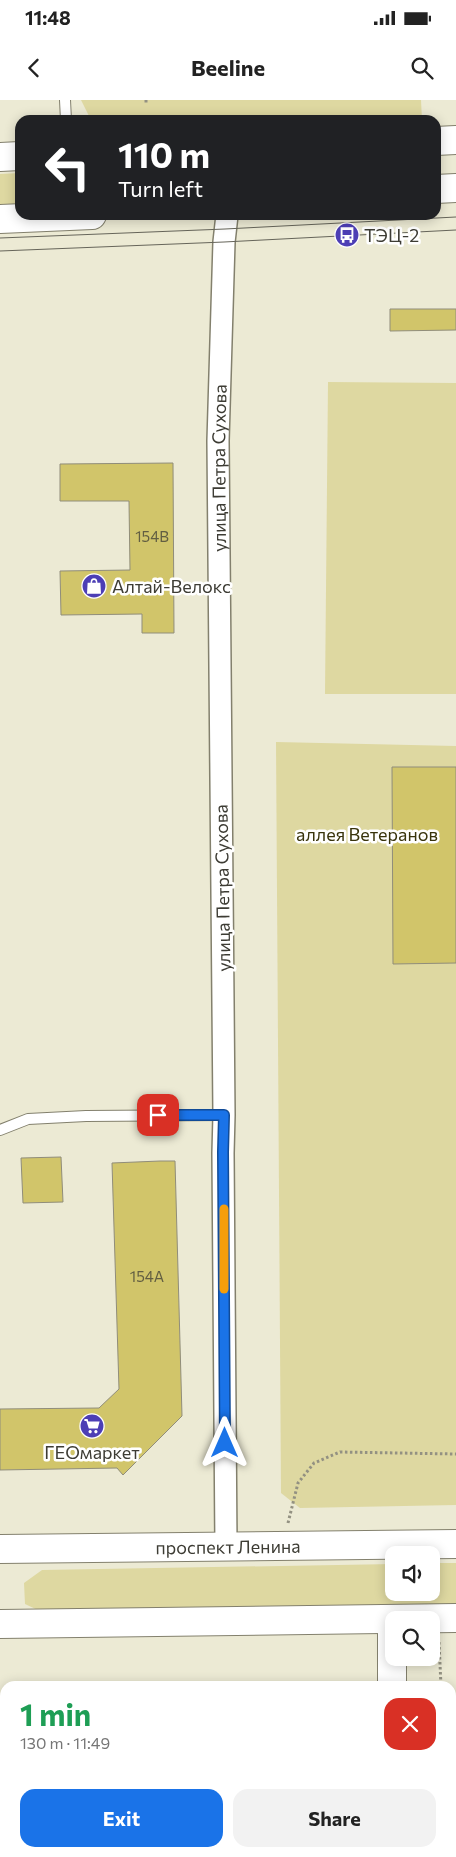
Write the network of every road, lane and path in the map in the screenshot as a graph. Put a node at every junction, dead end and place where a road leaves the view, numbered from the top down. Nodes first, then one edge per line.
1 (65, 100) edge
2 (66, 115) edge
3 (456, 140) edge
4 (441, 141) edge
5 (15, 156) edge
6 (0, 157) edge
7 (456, 188) edge
8 (441, 189) edge
9 (15, 218) edge
10 (0, 219) edge
11 (226, 222) edge
12 (224, 1115) junction
13 (0, 1130) edge
14 (456, 1454) edge
15 (287, 1523) dead end
16 (456, 1544) edge
17 (226, 1546) junction
18 (0, 1549) edge
19 (440, 1618) edge
20 (456, 1618) edge
21 (385, 1619) edge
22 (0, 1624) edge
23 (440, 1664) edge
24 (392, 1666) edge
25 (392, 1681) edge
26 (441, 1681) edge

1 - 2 lane
3 - 4 main road
5 - 6 main road
7 - 8 main road
9 - 10 main road
11 - 12 street, улица Петра Сухова
12 - 13 lane
12 - 17 street, улица Петра Сухова
14 - 15 path
16 - 17 main road, проспект Ленина
17 - 18 main road, проспект Ленина
19 - 20 main road
21 - 22 main road
23 - 26 path
24 - 25 main road

